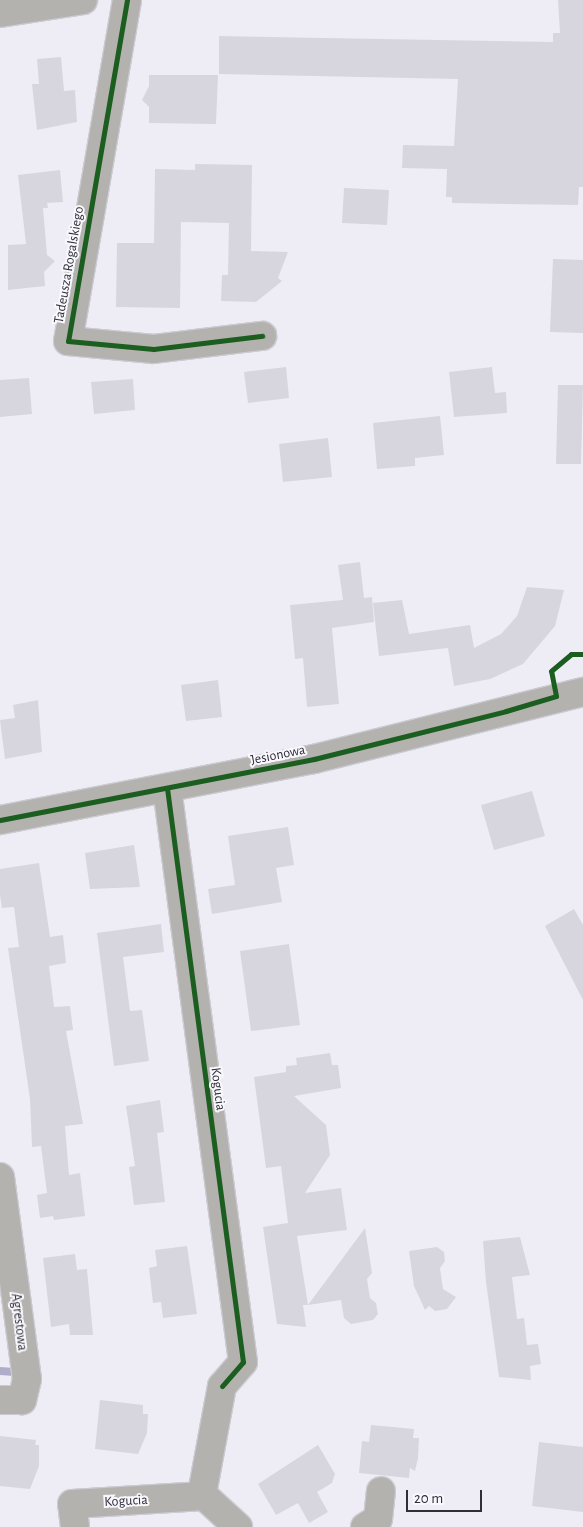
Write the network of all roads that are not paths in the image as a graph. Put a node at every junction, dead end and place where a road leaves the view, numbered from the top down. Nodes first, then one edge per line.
1 (82, 0) edge
2 (127, 0) edge
3 (0, 13) edge
4 (262, 336) dead end
5 (583, 692) edge
6 (168, 788) junction
7 (0, 820) edge
8 (0, 1177) edge
9 (0, 1400) edge
10 (381, 1491) dead end
11 (204, 1496) junction
12 (75, 1527) edge
13 (238, 1527) edge
14 (365, 1527) edge

1 - 3 street
2 - 4 street, Tadeusza Rogalskiego
5 - 6 street, Jesionowa
6 - 7 street, Jesionowa
6 - 11 street, Kogucia
8 - 9 street, Agrestowa
10 - 14 street
11 - 12 street, Kogucia
11 - 13 street

